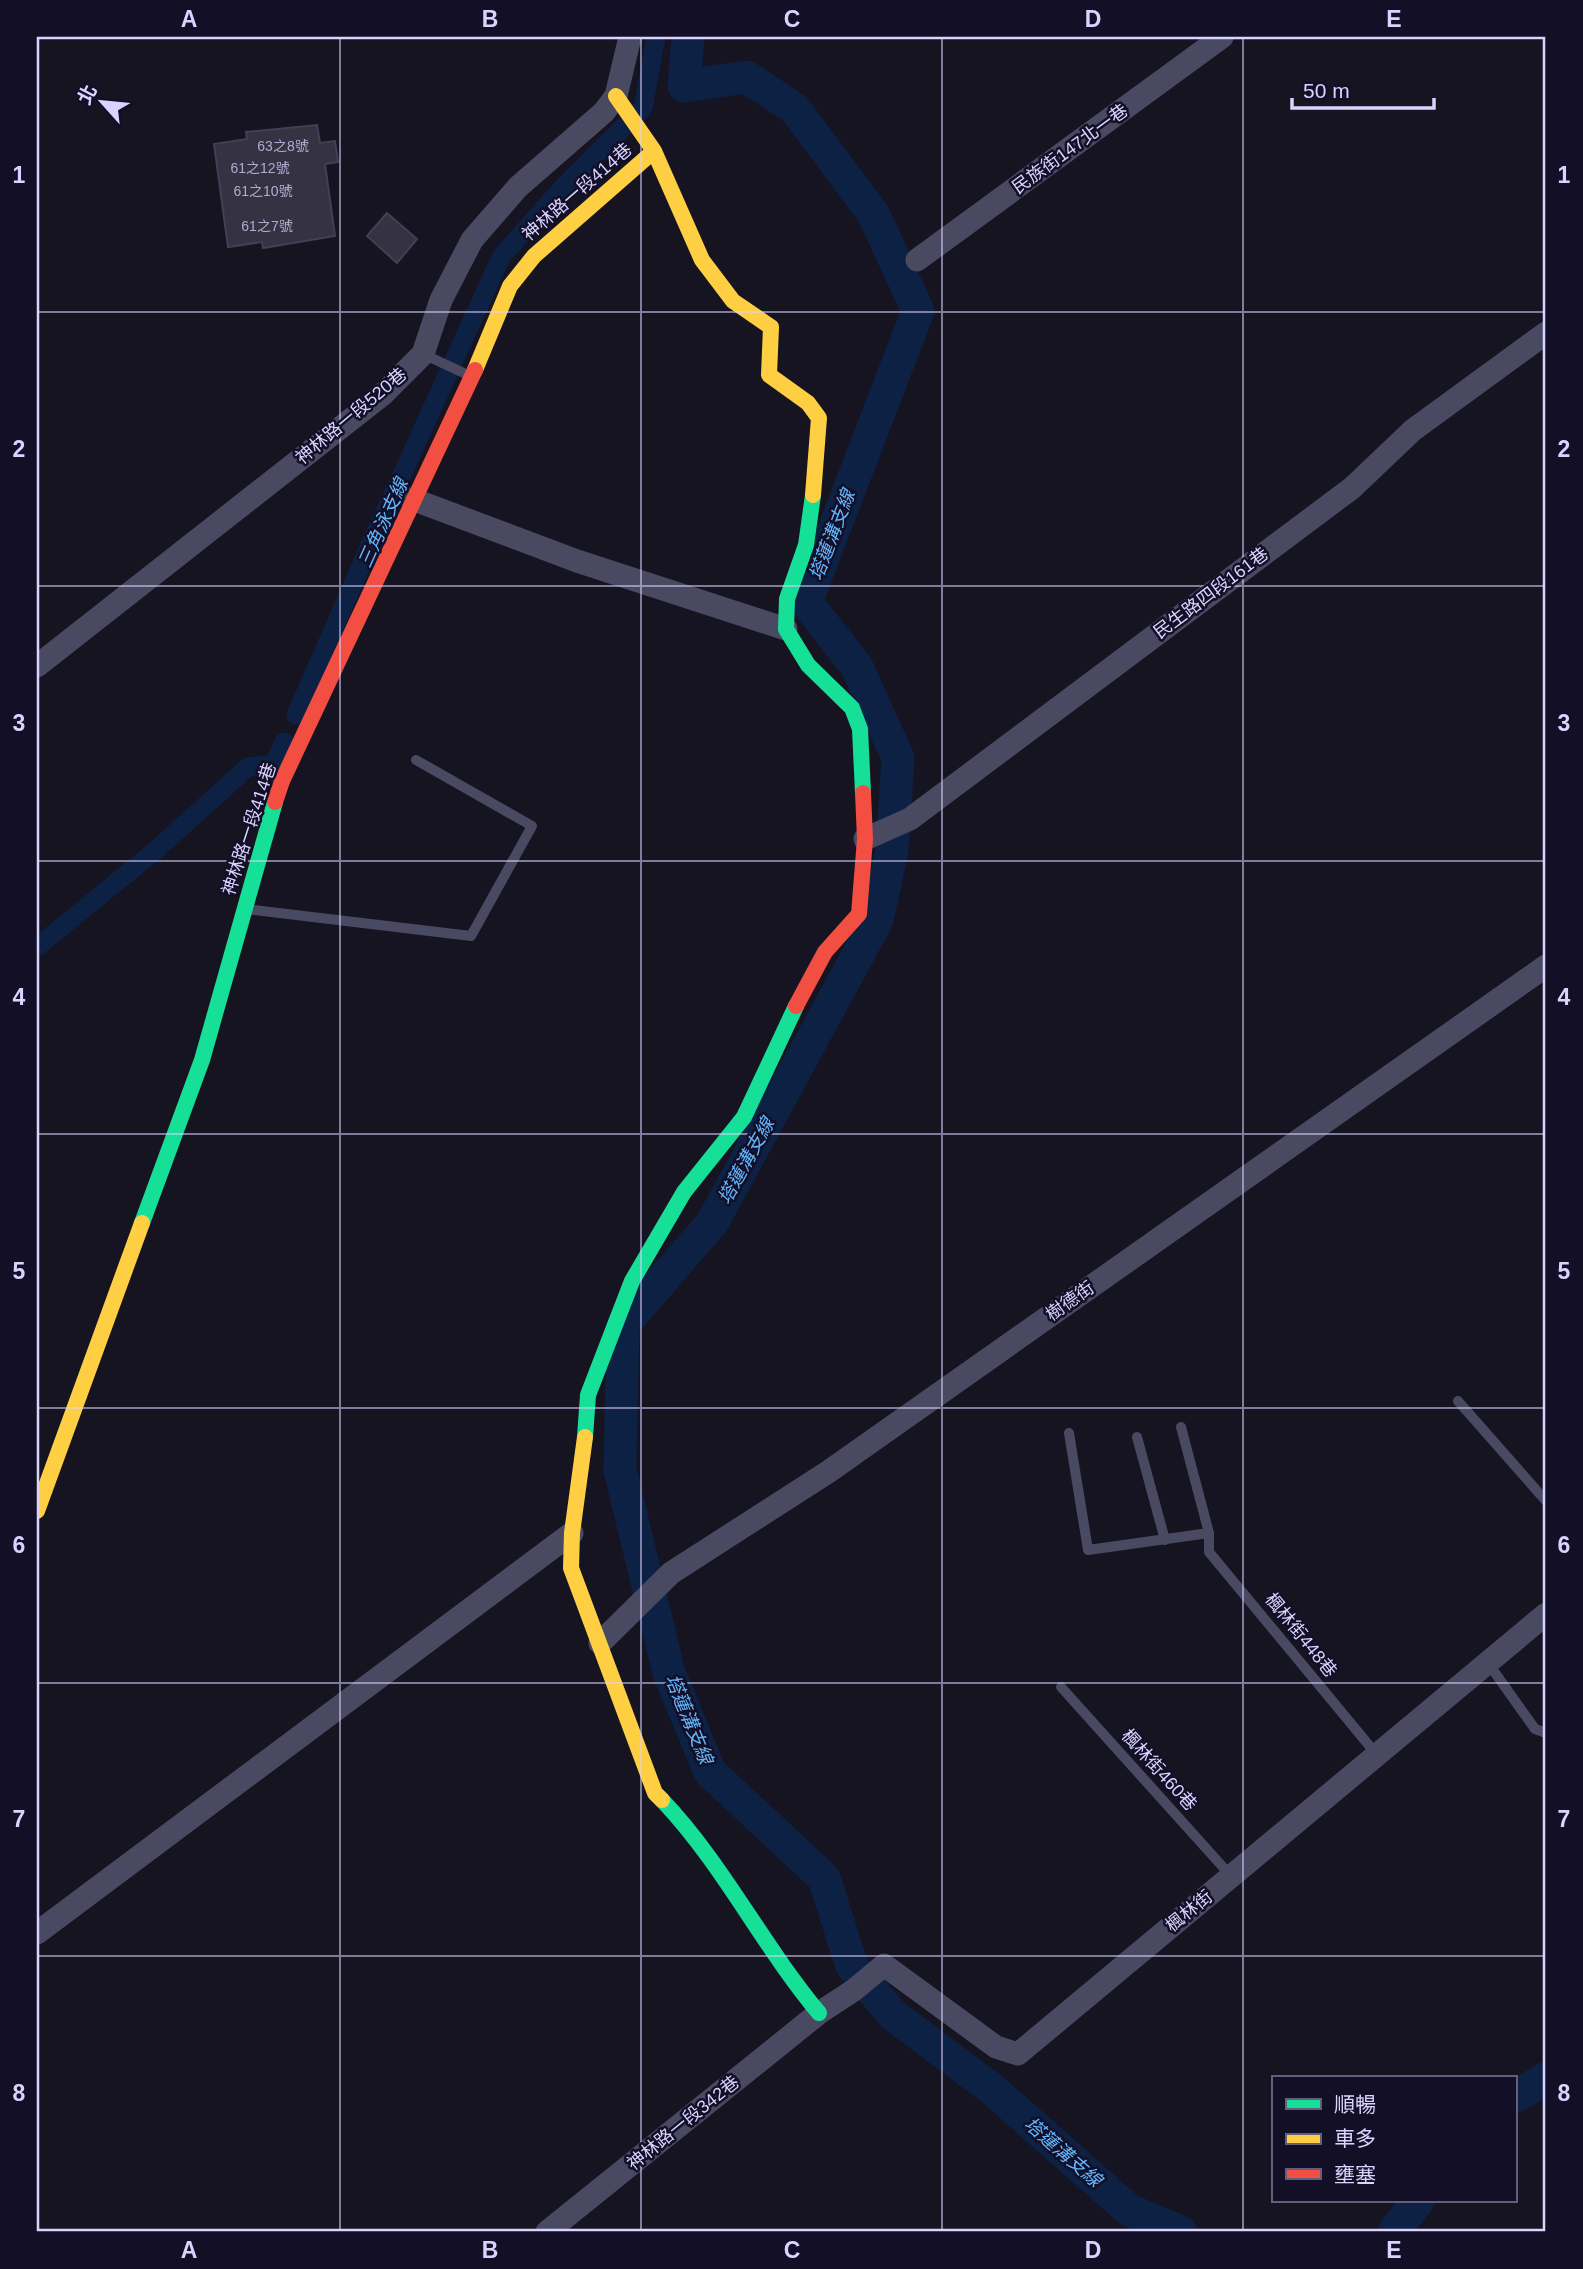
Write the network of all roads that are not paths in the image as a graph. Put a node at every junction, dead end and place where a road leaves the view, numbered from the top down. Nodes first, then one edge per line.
1 (630, 37) edge
2 (1222, 37) edge
3 (616, 96) junction
4 (654, 151) junction
5 (917, 260) dead end
6 (1546, 333) edge
7 (423, 354) junction
8 (472, 377) junction
9 (411, 499) junction
10 (786, 629) junction
11 (37, 666) edge
12 (416, 760) dead end
13 (865, 839) junction
14 (244, 909) junction
15 (1546, 966) edge
16 (1458, 1401) dead end
17 (1181, 1427) dead end
18 (1069, 1433) dead end
19 (1137, 1437) dead end
20 (40, 1493) edge
21 (1546, 1501) edge
22 (37, 1511) edge
23 (572, 1533) junction
24 (1209, 1533) junction
25 (1165, 1539) junction
26 (1546, 1614) edge
27 (600, 1643) junction
28 (1488, 1663) junction
29 (1061, 1687) dead end
30 (1546, 1733) edge
31 (1377, 1755) junction
32 (1231, 1876) junction
33 (37, 1933) edge
34 (819, 2013) junction
35 (547, 2232) edge

1 - 3 street, 神林路一段520巷
2 - 5 street, 民族街147北一巷
3 - 4 street
3 - 7 street, 神林路一段520巷
4 - 8 street, 神林路一段414巷
4 - 10 street
6 - 13 street, 民生路四段161巷
7 - 8 lane
7 - 11 street, 神林路一段520巷
8 - 9 street, 神林路一段414巷
9 - 10 street
9 - 14 street, 神林路一段414巷
10 - 13 street
12 - 14 lane
13 - 23 street
14 - 20 street, 神林路一段414巷
15 - 27 street, 樹德街
16 - 21 lane
17 - 24 lane, 楓林街448巷
18 - 25 lane
19 - 25 lane
20 - 22 street, 神林路一段414巷
23 - 27 street
23 - 33 street
24 - 25 lane
24 - 31 lane, 楓林街448巷
26 - 28 street, 楓林街
27 - 34 street
28 - 30 lane
28 - 31 street, 楓林街
29 - 32 lane, 楓林街460巷
31 - 32 street, 楓林街
32 - 34 street, 楓林街
34 - 35 street, 神林路一段342巷

